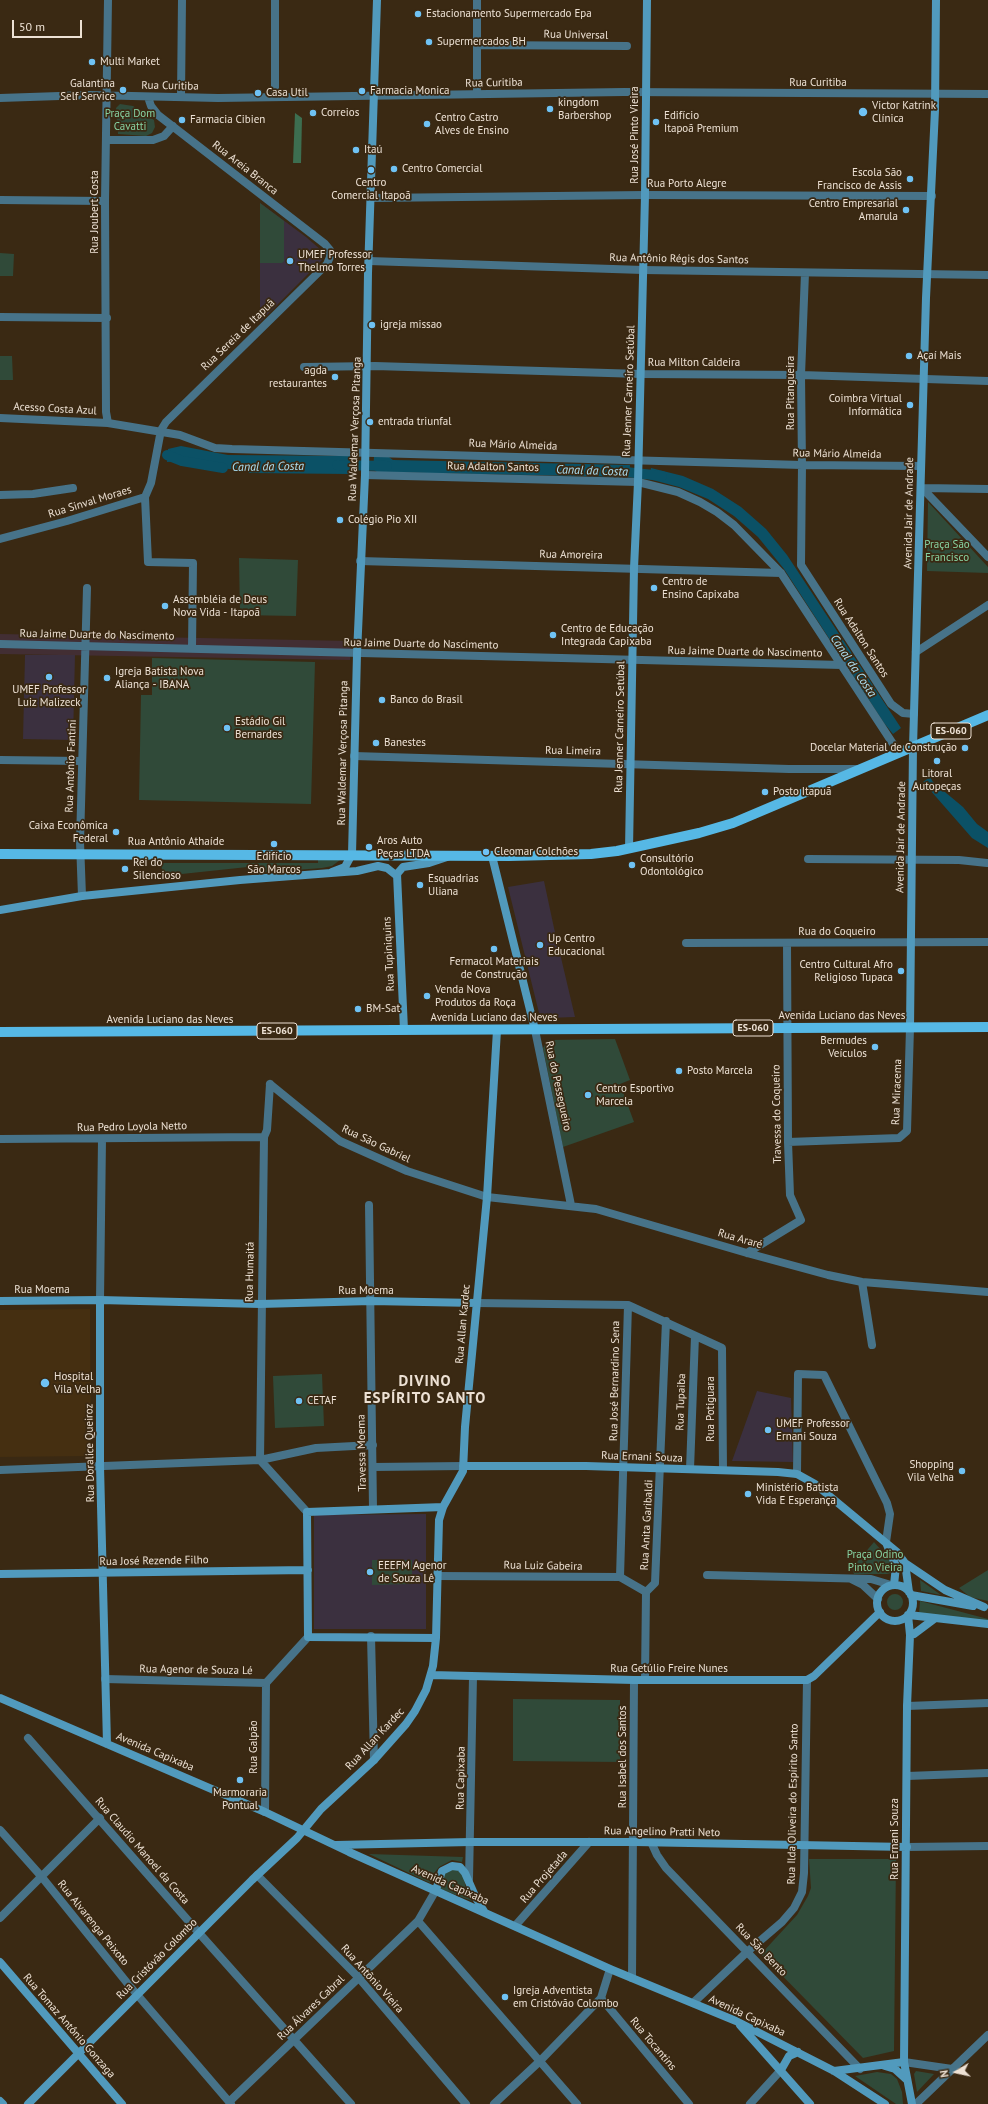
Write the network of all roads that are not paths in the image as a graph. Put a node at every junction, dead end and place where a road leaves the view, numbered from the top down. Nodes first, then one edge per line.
1 (108, 0) edge
2 (182, 0) edge
3 (276, 0) edge
4 (377, 0) edge
5 (477, 0) edge
6 (646, 0) edge
7 (936, 0) edge
8 (477, 45) junction
9 (628, 46) dead end
10 (646, 93) junction
11 (477, 94) junction
12 (935, 94) junction
13 (988, 94) edge
14 (275, 96) junction
15 (375, 96) junction
16 (107, 97) junction
17 (148, 97) junction
18 (182, 97) junction
19 (0, 98) edge
20 (173, 126) junction
21 (107, 140) junction
22 (645, 195) junction
23 (932, 196) junction
24 (370, 198) junction
25 (0, 200) edge
26 (105, 201) junction
27 (331, 254) joint
28 (369, 261) junction
29 (643, 270) junction
30 (805, 272) junction
31 (927, 275) junction
32 (988, 275) edge
33 (0, 317) edge
34 (107, 318) junction
35 (368, 366) junction
36 (304, 367) dead end
37 (640, 374) junction
38 (801, 375) junction
39 (924, 379) junction
40 (988, 381) edge
41 (0, 418) edge
42 (108, 423) junction
43 (160, 432) junction
44 (366, 454) junction
45 (638, 462) junction
46 (802, 465) junction
47 (921, 466) junction
48 (365, 474) junction
49 (638, 480) junction
50 (73, 488) dead end
51 (922, 488) junction
52 (988, 490) edge
53 (0, 495) edge
54 (145, 497) junction
55 (0, 539) edge
56 (988, 557) edge
57 (360, 562) junction
58 (800, 562) joint
59 (634, 568) junction
60 (781, 573) junction
61 (87, 588) dead end
62 (988, 605) edge
63 (0, 644) edge
64 (86, 646) junction
65 (192, 648) junction
66 (916, 652) junction
67 (357, 654) junction
68 (632, 660) junction
69 (842, 665) junction
70 (914, 714) junction
71 (988, 714) edge
72 (913, 747) junction
73 (899, 753) junction
74 (354, 756) junction
75 (0, 760) edge
76 (81, 760) junction
77 (630, 764) junction
78 (862, 769) junction
79 (629, 849) junction
80 (80, 853) junction
81 (0, 854) edge
82 (352, 854) junction
83 (452, 856) junction
84 (492, 856) junction
85 (808, 859) dead end
86 (912, 859) junction
87 (987, 864) edge
88 (332, 872) junction
89 (397, 876) junction
90 (82, 896) junction
91 (0, 910) edge
92 (911, 942) junction
93 (988, 942) edge
94 (686, 943) dead end
95 (787, 943) junction
96 (988, 1026) edge
97 (788, 1028) junction
98 (910, 1028) junction
99 (404, 1030) junction
100 (497, 1030) junction
101 (535, 1030) junction
102 (0, 1032) edge
103 (270, 1084) joint
104 (264, 1137) junction
105 (0, 1139) edge
106 (102, 1139) junction
107 (788, 1142) junction
108 (488, 1197) junction
109 (369, 1205) dead end
110 (571, 1205) junction
111 (747, 1253) junction
112 (862, 1282) junction
113 (988, 1292) edge
114 (100, 1300) junction
115 (0, 1301) edge
116 (371, 1301) junction
117 (476, 1303) junction
118 (260, 1304) junction
119 (628, 1305) junction
120 (666, 1321) junction
121 (695, 1336) junction
122 (872, 1345) dead end
123 (722, 1348) joint
124 (373, 1445) junction
125 (260, 1460) junction
126 (100, 1466) junction
127 (463, 1466) junction
128 (373, 1467) junction
129 (624, 1467) junction
130 (661, 1469) junction
131 (690, 1469) junction
132 (0, 1470) edge
133 (723, 1470) junction
134 (797, 1474) junction
135 (443, 1507) junction
136 (373, 1509) junction
137 (307, 1512) junction
138 (886, 1542) junction
139 (905, 1563) junction
140 (308, 1570) junction
141 (104, 1573) junction
142 (0, 1574) edge
143 (707, 1575) dead end
144 (436, 1576) junction
145 (620, 1577) junction
146 (850, 1579) junction
147 (893, 1585) junction
148 (646, 1592) junction
149 (910, 1593) junction
150 (878, 1599) junction
151 (986, 1607) edge
152 (880, 1612) junction
153 (908, 1615) junction
154 (934, 1619) junction
155 (988, 1624) edge
156 (910, 1635) junction
157 (371, 1636) junction
158 (308, 1637) junction
159 (436, 1638) junction
160 (431, 1675) junction
161 (473, 1677) junction
162 (105, 1679) junction
163 (634, 1680) junction
164 (645, 1680) junction
165 (807, 1680) junction
166 (266, 1683) junction
167 (0, 1698) edge
168 (988, 1703) edge
169 (906, 1706) junction
170 (28, 1738) dead end
171 (107, 1744) junction
172 (374, 1760) junction
173 (988, 1773) edge
174 (907, 1776) junction
175 (265, 1812) junction
176 (100, 1818) junction
177 (0, 1830) edge
178 (302, 1830) junction
179 (470, 1842) junction
180 (589, 1842) junction
181 (635, 1842) junction
182 (652, 1844) junction
183 (804, 1844) junction
184 (335, 1845) junction
185 (988, 1846) edge
186 (907, 1847) junction
187 (257, 1875) junction
188 (41, 1876) junction
189 (469, 1879) junction
190 (436, 1890) junction
191 (485, 1913) junction
192 (0, 1918) edge
193 (418, 1922) junction
194 (515, 1926) junction
195 (199, 1933) junction
196 (747, 1952) junction
197 (0, 1962) edge
198 (610, 1969) junction
199 (358, 1977) junction
200 (632, 1978) junction
201 (137, 1995) junction
202 (601, 1998) junction
203 (693, 2003) junction
204 (736, 2021) junction
205 (988, 2035) edge
206 (294, 2040) junction
207 (798, 2052) junction
208 (78, 2054) junction
209 (540, 2060) junction
210 (904, 2062) junction
211 (882, 2065) junction
212 (860, 2069) junction
213 (781, 2070) junction
214 (952, 2070) junction
215 (834, 2071) junction
216 (906, 2079) junction
217 (0, 2101) edge
218 (230, 2103) edge
219 (3, 2104) edge
220 (28, 2104) edge
221 (122, 2104) edge
222 (351, 2104) edge
223 (466, 2104) edge
224 (494, 2104) edge
225 (577, 2104) edge
226 (689, 2104) edge
227 (750, 2104) edge
228 (810, 2104) edge
229 (885, 2104) edge
230 (912, 2104) edge
231 (916, 2104) edge

1 - 16 street, Rua Joubert Costa
2 - 18 street
3 - 14 street
4 - 15 street, Rua Waldemar Verçosa Pitanga
5 - 8 street
6 - 10 street, Rua José Pinto Vieira
7 - 12 street, Avenida Jair de Andrade
8 - 9 street, Rua Universal
8 - 11 street
10 - 11 street, Rua Curitiba
10 - 12 street, Rua Curitiba
10 - 22 street, Rua José Pinto Vieira
11 - 15 street, Rua Curitiba
12 - 13 street, Rua Curitiba
12 - 23 street, Avenida Jair de Andrade
14 - 15 street, Rua Curitiba
14 - 18 street, Rua Curitiba
15 - 24 street, Rua Waldemar Verçosa Pitanga
16 - 17 street, Rua Curitiba
16 - 19 street, Rua Curitiba
16 - 21 street, Rua Joubert Costa
17 - 18 street, Rua Curitiba
17 - 20 street, Rua Areia Branca
20 - 21 street
20 - 27 street, Rua Areia Branca
21 - 26 street, Rua Joubert Costa
22 - 23 street, Rua Porto Alegre
22 - 24 street, Rua Porto Alegre
22 - 29 street, Rua José Pinto Vieira
23 - 31 street, Avenida Jair de Andrade
24 - 28 street, Rua Waldemar Verçosa Pitanga
25 - 26 street
26 - 34 street, Rua Joubert Costa
27 - 43 street, Rua Sereia de Itapuã
28 - 29 street, Rua Antônio Régis dos Santos
28 - 35 street, Rua Waldemar Verçosa Pitanga
29 - 30 street, Rua Antônio Régis dos Santos
29 - 37 street, Rua Jenner Carneiro Setúbal
30 - 31 street, Rua Antônio Régis dos Santos
30 - 38 street, Rua Pitangueira
31 - 32 street, Rua Antônio Régis dos Santos
31 - 39 street, Avenida Jair de Andrade
33 - 34 street
34 - 42 street, Rua Joubert Costa
35 - 36 street, Rua Milton Caldeira
35 - 37 street, Rua Milton Caldeira
35 - 44 street, Rua Waldemar Verçosa Pitanga
37 - 38 street, Rua Milton Caldeira
37 - 45 street, Rua Jenner Carneiro Setúbal
38 - 39 street, Rua Milton Caldeira
38 - 46 street, Rua Pitangueira
39 - 40 street, Rua Milton Caldeira
39 - 47 street, Avenida Jair de Andrade
41 - 42 street, Acesso Costa Azul
42 - 43 street, Rua Mário Almeida
43 - 44 street, Rua Mário Almeida
43 - 54 street, Rua Sinval Moraes
44 - 45 street, Rua Mário Almeida
44 - 48 street, Rua Waldemar Verçosa Pitanga
45 - 46 street, Rua Mário Almeida
45 - 49 street, Rua Jenner Carneiro Setúbal
46 - 47 street, Rua Mário Almeida
46 - 58 street, Rua Pitangueira
47 - 51 street, Avenida Jair de Andrade
48 - 49 street, Rua Adalton Santos
48 - 57 street, Rua Waldemar Verçosa Pitanga
49 - 59 street, Rua Jenner Carneiro Setúbal
49 - 60 street, Rua Adalton Santos
50 - 53 street
51 - 52 street
51 - 56 street
51 - 66 street, Avenida Jair de Andrade
54 - 55 street, Rua Sinval Moraes
54 - 65 street
57 - 59 street, Rua Amoreira
57 - 67 street, Rua Waldemar Verçosa Pitanga
58 - 70 street, Rua Adalton Santos
59 - 60 street, Rua Amoreira
59 - 68 street, Rua Jenner Carneiro Setúbal
60 - 69 street, Rua Adalton Santos
61 - 64 street, Rua Antônio Fantini
62 - 66 street
63 - 64 street, Rua Jaime Duarte do Nascimento
64 - 65 street, Rua Jaime Duarte do Nascimento
64 - 76 street, Rua Antônio Fantini
65 - 67 street, Rua Jaime Duarte do Nascimento
66 - 70 street, Avenida Jair de Andrade
67 - 68 street, Rua Jaime Duarte do Nascimento
67 - 74 street, Rua Waldemar Verçosa Pitanga
68 - 69 street, Rua Jaime Duarte do Nascimento
68 - 77 street, Rua Jenner Carneiro Setúbal
69 - 73 street, Rua Adalton Santos
70 - 72 street, Avenida Jair de Andrade
71 - 72 main road, ES-060
72 - 73 main road, ES-060
72 - 86 street, Avenida Jair de Andrade
73 - 78 main road, ES-060
74 - 77 street, Rua Limeira
74 - 82 street, Rua Waldemar Verçosa Pitanga
75 - 76 street
76 - 80 street, Rua Antônio Fantini
77 - 78 street, Rua Limeira
77 - 79 street, Rua Jenner Carneiro Setúbal
78 - 79 main road, ES-060
79 - 84 main road, ES-060
80 - 81 main road, Rua Antônio Athaíde / ES-060
80 - 82 main road, Rua Antônio Athaíde / ES-060
80 - 90 street, Rua Antônio Fantini
82 - 83 main road, ES-060
82 - 88 street
83 - 84 main road, ES-060
83 - 89 street
84 - 101 street, Rua do Pessegueiro
85 - 86 street
86 - 87 street
86 - 92 street, Avenida Jair de Andrade
88 - 89 street
88 - 90 street
89 - 99 street, Rua Tupiniquins
90 - 91 street
92 - 93 street, Rua do Coqueiro
92 - 95 street, Rua do Coqueiro
92 - 98 street, Avenida Jair de Andrade
94 - 95 street, Rua do Coqueiro
95 - 97 street, Travessa do Coqueiro
96 - 98 main road, Avenida Luciano das Neves / ES-060
97 - 98 main road, Avenida Luciano das Neves / ES-060
97 - 101 main road, Avenida Luciano das Neves / ES-060
97 - 107 street, Travessa do Coqueiro
98 - 107 street, Rua Miracema
99 - 100 main road, Avenida Luciano das Neves / ES-060
99 - 102 main road, Avenida Luciano das Neves / ES-060
100 - 101 main road, Avenida Luciano das Neves / ES-060
100 - 108 street, Rua Allan Kardec
101 - 110 street, Rua do Pessegueiro
103 - 104 street, Rua Humaitá
103 - 108 street, Rua São Gabriel
104 - 106 street, Rua Pedro Loyola Netto
104 - 118 street, Rua Humaitá
105 - 106 street, Rua Pedro Loyola Netto
106 - 114 street, Rua Doralice Queiroz
107 - 111 street, Travessa do Coqueiro
108 - 110 street, Rua Araré
108 - 117 street, Rua Allan Kardec
109 - 116 street, Travessa Moema
110 - 111 street, Rua Araré
111 - 112 street, Rua Araré
112 - 113 street, Rua Araré
112 - 122 street
114 - 115 street, Rua Moema
114 - 118 street, Rua Moema
114 - 126 street, Rua Doralice Queiroz
116 - 117 street, Rua Moema
116 - 118 street, Rua Moema
116 - 124 street, Travessa Moema
117 - 119 street, Rua Moema
117 - 127 street, Rua Allan Kardec
118 - 125 street, Rua Humaitá
119 - 120 street, Rua Moema
119 - 129 street, Rua José Bernardino Sena
120 - 121 street, Rua Moema
120 - 130 street, Rua Anita Garibaldi
121 - 123 street, Rua Moema
121 - 131 street, Rua Tupaiba
123 - 133 street, Rua Potiguara
124 - 125 street
124 - 128 street, Travessa Moema
125 - 126 street
125 - 137 street
126 - 132 street
126 - 141 street, Rua Doralice Queiroz
127 - 128 street, Rua Ernani Souza
127 - 129 street, Rua Ernani Souza
127 - 135 street, Rua Allan Kardec
128 - 136 street, Travessa Moema
129 - 130 street, Rua Ernani Souza
129 - 145 street, Rua José Bernardino Sena
130 - 131 street, Rua Ernani Souza
130 - 148 street, Rua Anita Garibaldi
131 - 133 street, Rua Ernani Souza
133 - 134 street, Rua Ernani Souza
134 - 138 street, Rua Ernani Souza
134 - 138 street
135 - 136 street
135 - 144 street, Rua Allan Kardec
136 - 137 street
137 - 140 street
138 - 139 street, Rua Ernani Souza
138 - 147 street, Rua Ernani Souza
139 - 149 street
139 - 151 street, Rua Ernani Souza
140 - 141 street, Rua José Rezende Filho
140 - 158 street
141 - 142 street, Rua José Rezende Filho
141 - 162 street, Rua Doralice Queiroz
143 - 146 street
144 - 145 street, Rua Luiz Gabeira
144 - 159 street, Rua Allan Kardec
145 - 148 street, Rua Luiz Gabeira
146 - 147 street
146 - 150 street
147 - 149 street
147 - 150 street
148 - 164 street, Rua Anita Garibaldi
149 - 151 street
149 - 153 street
150 - 152 street
152 - 153 street
152 - 165 street
153 - 154 street
153 - 156 street, Rua Ernani Souza
154 - 155 street
154 - 156 street
156 - 169 street, Rua Ernani Souza
157 - 158 street
157 - 159 street
157 - 172 street
158 - 166 street, Rua Agenor de Souza Lé
159 - 160 street, Rua Allan Kardec
160 - 161 street, Rua Getúlio Freire Nunes
160 - 172 street, Rua Allan Kardec
161 - 163 street, Rua Getúlio Freire Nunes
161 - 179 street, Rua Capixaba
162 - 166 street, Rua Agenor de Souza Lé
162 - 171 street, Rua Doralice Queiroz
163 - 164 street, Rua Getúlio Freire Nunes
163 - 181 street, Rua Isabel dos Santos
164 - 165 street, Rua Getúlio Freire Nunes
165 - 183 street, Rua Ilda Oliveira do Espírito Santo
166 - 175 street, Rua Galpão
167 - 171 street, Avenida Capixaba
168 - 169 street
169 - 174 street, Rua Ernani Souza
170 - 176 street, Rua Claudio Manoel da Costa
171 - 175 street, Avenida Capixaba
172 - 178 street, Rua Allan Kardec
173 - 174 street
174 - 186 street, Rua Ernani Souza
175 - 178 street, Avenida Capixaba
176 - 188 street
176 - 195 street, Rua Claudio Manoel da Costa
177 - 188 street, Rua Alvarenga Peixoto
178 - 184 street, Avenida Capixaba
178 - 187 street, Rua Cristóvão Colombo
179 - 180 street, Rua Angelino Pratti Neto
179 - 184 street, Rua Angelino Pratti Neto
179 - 189 street, Rua Capixaba
180 - 181 street, Rua Angelino Pratti Neto
180 - 194 street, Rua Projetada
181 - 182 street, Rua Angelino Pratti Neto
181 - 200 street, Rua Isabel dos Santos
182 - 183 street, Rua Angelino Pratti Neto
182 - 196 street, Rua São Bento
183 - 186 street, Rua Angelino Pratti Neto
183 - 196 street, Rua Ilda Oliveira do Espírito Santo
184 - 190 street, Avenida Capixaba
185 - 186 street, Rua Angelino Pratti Neto
186 - 210 street, Rua Ernani Souza
187 - 195 street, Rua Cristóvão Colombo
187 - 199 street, Rua Antõnio Vieira
188 - 192 street
188 - 201 street, Rua Alvarenga Peixoto
189 - 190 street
189 - 191 street
190 - 191 street, Avenida Capixaba
190 - 193 street, Rua Álvares Cabral
191 - 194 street, Avenida Capixaba
193 - 199 street, Rua Álvares Cabral
193 - 209 street
194 - 198 street, Avenida Capixaba
195 - 201 street, Rua Cristóvão Colombo
195 - 206 street, Rua Claudio Manoel da Costa
196 - 203 street, Rua Ilda Oliveira do Espírito Santo
196 - 212 street, Rua São Bento
197 - 208 street, Rua Tomaz Antônio Gonzaga
198 - 200 street, Avenida Capixaba
198 - 202 street
199 - 206 street, Rua Álvares Cabral
199 - 223 street, Rua Antõnio Vieira
200 - 203 street, Avenida Capixaba
201 - 208 street, Rua Cristóvão Colombo
201 - 218 street, Rua Alvarenga Peixoto
202 - 209 street
202 - 226 street, Rua Tocantins
203 - 204 street, Avenida Capixaba
204 - 207 street, Avenida Capixaba
204 - 213 street
205 - 214 street
206 - 218 street, Rua Álvares Cabral
206 - 222 street, Rua Claudio Manoel da Costa
207 - 213 street
207 - 215 street, Avenida Capixaba
208 - 220 street, Rua Cristóvão Colombo
208 - 221 street, Rua Tomaz Antônio Gonzaga
209 - 224 street
209 - 225 street
210 - 211 street
210 - 214 street
210 - 216 street, Rua Ernani Souza
211 - 212 street
211 - 216 street
212 - 215 street
213 - 227 street
213 - 228 street
214 - 231 street
215 - 229 street, Avenida Capixaba
216 - 230 street, Rua Ernani Souza
217 - 219 street

